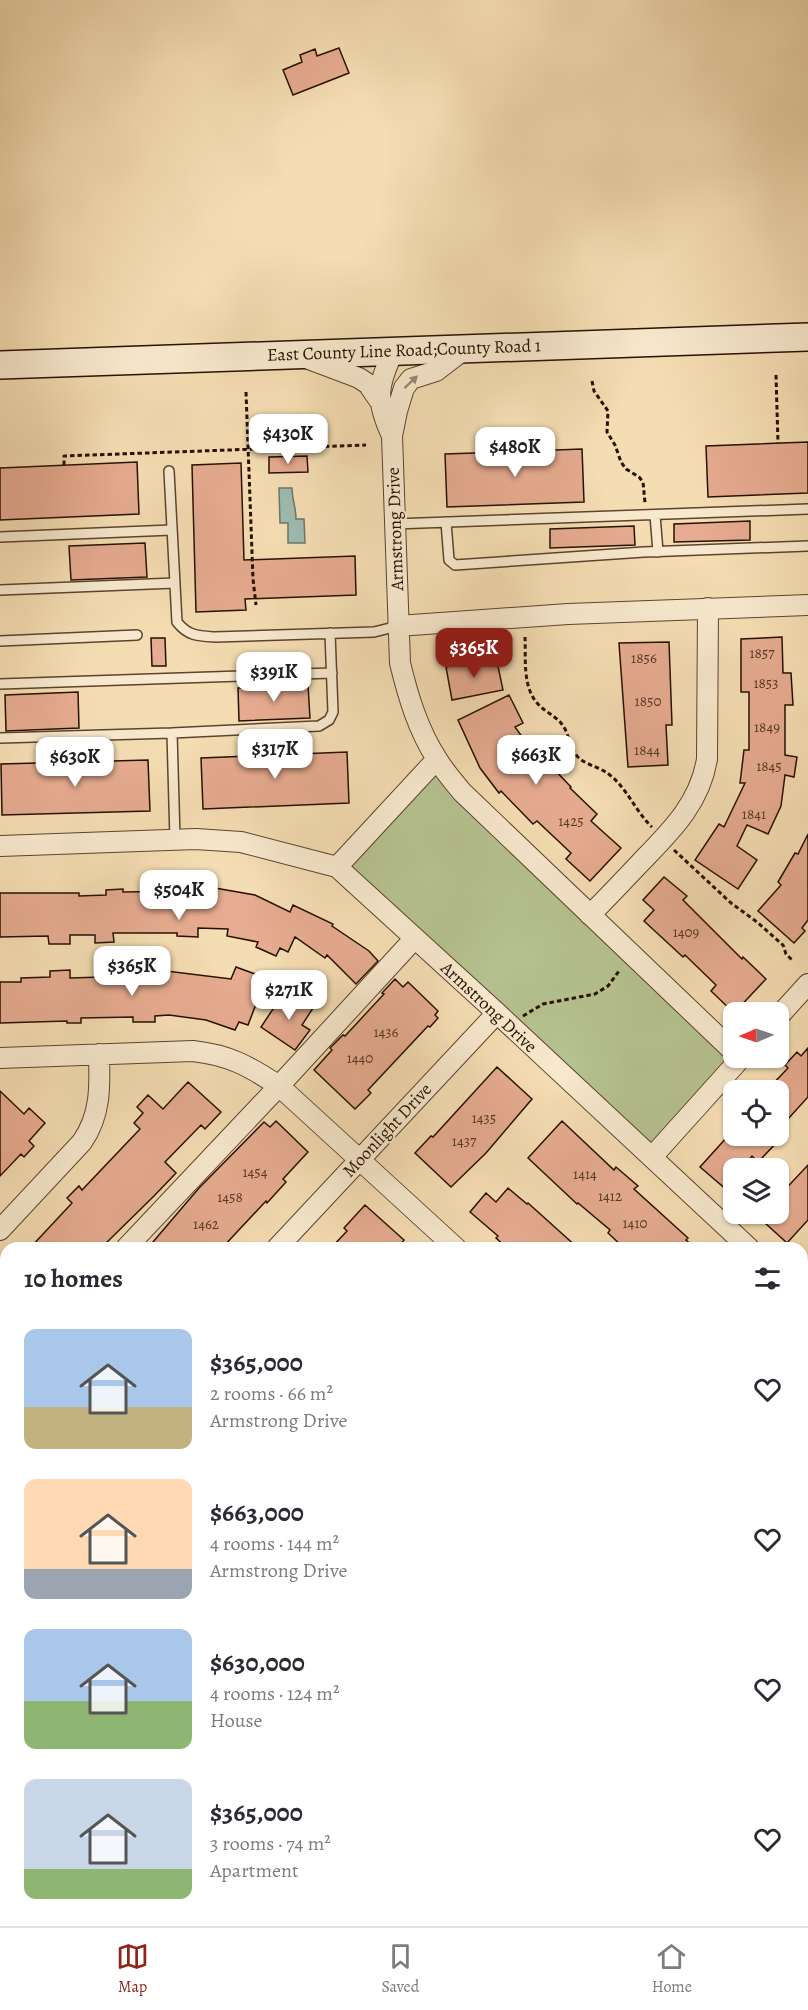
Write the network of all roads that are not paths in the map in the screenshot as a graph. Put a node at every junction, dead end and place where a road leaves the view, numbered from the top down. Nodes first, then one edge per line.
1 (805, 338) edge
2 (467, 347) junction
3 (394, 350) junction
4 (296, 354) junction
5 (0, 365) edge
6 (379, 400) junction
7 (392, 436) junction
8 (169, 471) dead end
9 (808, 509) edge
10 (655, 515) junction
11 (446, 522) junction
12 (394, 524) junction
13 (172, 530) junction
14 (0, 537) edge
15 (808, 546) edge
16 (657, 552) junction
17 (175, 583) junction
18 (0, 590) edge
19 (808, 605) edge
20 (708, 608) junction
21 (398, 626) junction
22 (330, 633) junction
23 (137, 635) dead end
24 (0, 641) edge
25 (332, 673) junction
26 (0, 684) edge
27 (172, 733) junction
28 (0, 738) edge
29 (437, 759) junction
30 (175, 839) junction
31 (0, 846) edge
32 (337, 867) junction
33 (590, 915) junction
34 (415, 938) junction
35 (808, 984) edge
36 (789, 1005) edge
37 (497, 1013) junction
38 (723, 1041) edge
39 (99, 1054) junction
40 (0, 1058) edge
41 (729, 1068) edge
42 (279, 1086) junction
43 (652, 1157) junction
44 (360, 1159) junction
45 (0, 1230) edge
46 (132, 1242) edge
47 (283, 1242) edge
48 (450, 1242) edge
49 (743, 1242) edge

1 - 2 main road, East County Line Road;County Road 1
2 - 3 main road, East County Line Road;County Road 1
7 -> 2 street, Armstrong Drive
3 - 4 main road, East County Line Road;County Road 1
3 - 6 street
4 - 5 main road, East County Line Road;County Road 1
4 - 6 street, Armstrong Drive
6 - 7 street, Armstrong Drive
7 - 12 street, Armstrong Drive
8 - 13 lane
9 - 10 lane
10 - 11 lane
10 - 16 lane
11 - 12 lane
11 - 16 lane
12 - 21 street, Armstrong Drive
13 - 14 lane
13 - 17 lane
15 - 16 lane
17 - 18 lane
17 - 22 lane
19 - 20 street
20 - 21 street
20 - 33 street
21 - 22 lane
21 - 29 street, Armstrong Drive
22 - 25 lane
23 - 24 lane
25 - 26 lane
25 - 27 lane
27 - 28 lane
27 - 30 lane
29 - 32 street
29 - 33 street, Armstrong Drive
30 - 31 street
30 - 32 street
32 - 34 street, Armstrong Drive
33 - 38 street, Armstrong Drive
34 - 37 street, Armstrong Drive
34 - 42 street
35 - 36 street
37 - 43 street, Armstrong Drive
37 - 44 street, Moonlight Drive
39 - 40 street
39 - 42 street
39 - 45 street
41 - 43 street
42 - 44 street
42 - 46 street
43 - 49 street, Armstrong Drive
44 - 47 street, Moonlight Drive
44 - 48 street

